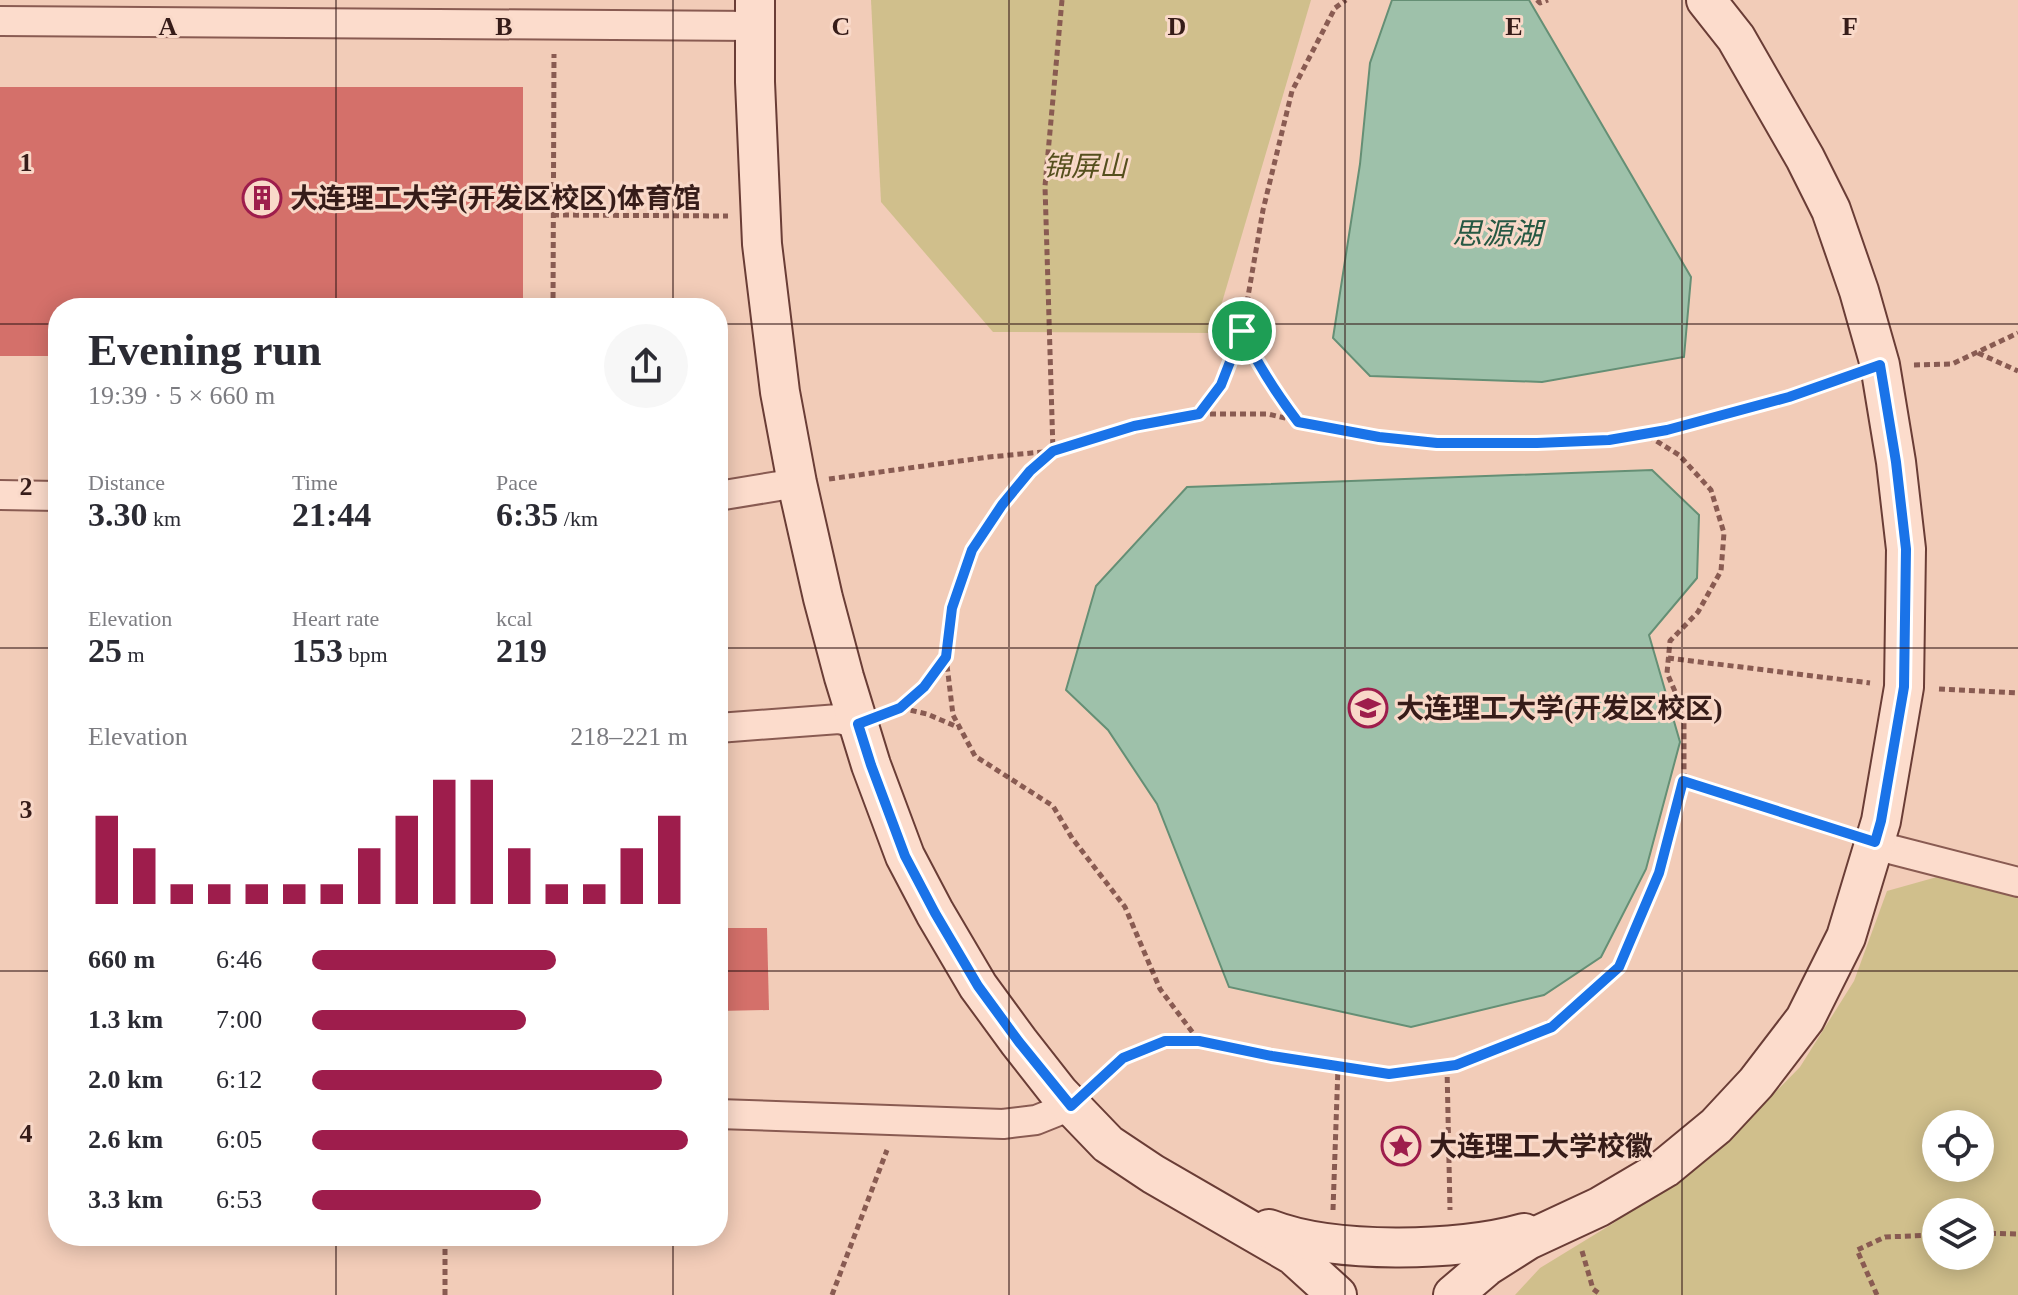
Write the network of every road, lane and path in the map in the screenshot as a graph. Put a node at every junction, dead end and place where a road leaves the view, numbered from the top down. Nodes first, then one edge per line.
1 (1062, 0) edge
2 (1346, 0) edge
3 (1537, 0) edge
4 (1548, 0) edge
5 (1706, 0) edge
6 (755, 13) edge
7 (0, 21) edge
8 (554, 25) junction
9 (553, 215) junction
10 (760, 216) junction
11 (553, 298) edge
12 (1242, 331) junction
13 (2018, 333) edge
14 (1977, 352) junction
15 (1880, 365) junction
16 (2018, 371) edge
17 (1199, 414) junction
18 (1298, 422) junction
19 (1645, 434) junction
20 (1053, 451) junction
21 (797, 483) junction
22 (728, 494) edge
23 (0, 495) edge
24 (48, 496) edge
25 (946, 657) junction
26 (1668, 658) junction
27 (1904, 687) junction
28 (2018, 693) edge
29 (900, 708) junction
30 (858, 724) junction
31 (728, 727) edge
32 (960, 729) junction
33 (1683, 781) junction
34 (1874, 843) junction
35 (2018, 882) edge
36 (1199, 1041) junction
37 (1338, 1067) junction
38 (1447, 1067) junction
39 (1071, 1106) junction
40 (728, 1114) edge
41 (899, 1120) junction
42 (1214, 1208) junction
43 (1573, 1220) junction
44 (1994, 1233) edge
45 (2018, 1234) edge
46 (1922, 1236) edge
47 (1451, 1244) junction
48 (1332, 1245) junction
49 (445, 1246) edge
50 (445, 1295) edge
51 (832, 1295) edge
52 (1337, 1295) edge
53 (1453, 1295) edge
54 (1601, 1295) edge
55 (1877, 1295) edge

1 - 20 path
2 - 12 path
3 - 4 path
5 - 15 street
6 - 8 street
6 - 10 street
7 - 8 street
8 - 9 path
9 - 10 path
9 - 11 path
10 - 21 street
12 - 17 path
12 - 18 path
13 - 14 path
14 - 15 path
14 - 16 path
15 - 19 path
15 - 27 street
17 - 18 path
17 - 20 path
18 - 19 path
19 - 26 path
20 - 21 path
20 - 25 path
21 - 22 street
21 - 30 street
23 - 24 street
25 - 29 path
25 - 32 path
26 - 27 path
26 - 33 path
27 - 28 path
27 - 34 street
29 - 30 path
29 - 32 path
30 - 31 street
30 - 39 street
32 - 36 path
33 - 34 path
33 - 38 path
34 - 35 street
34 - 43 street
36 - 37 path
36 - 39 path
37 - 38 path
37 - 48 path
38 - 47 path
39 - 41 street
39 - 42 street
40 - 41 street
41 - 51 path
42 - 48 street
42 - 52 street
43 - 47 street
43 - 53 street
43 - 54 path
44 - 45 path
46 - 55 path
47 - 48 street
49 - 50 path

